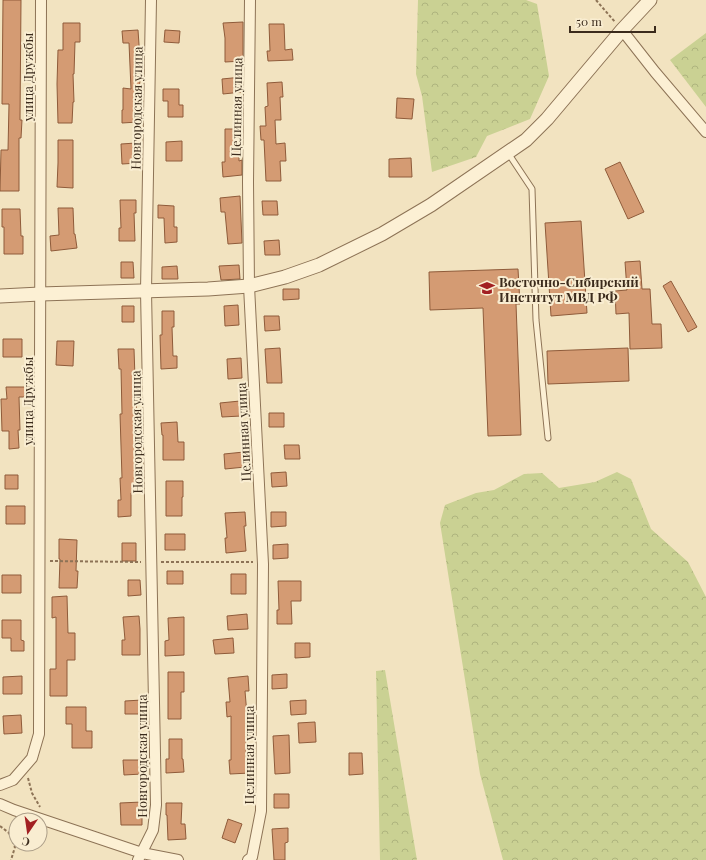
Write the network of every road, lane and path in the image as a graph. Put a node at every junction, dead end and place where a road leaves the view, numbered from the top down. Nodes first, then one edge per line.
1 (40, 0) edge
2 (151, 0) edge
3 (250, 0) edge
4 (596, 0) edge
5 (650, 0) edge
6 (622, 30) junction
7 (706, 132) edge
8 (507, 153) junction
9 (249, 286) junction
10 (146, 291) junction
11 (40, 294) junction
12 (0, 296) edge
13 (548, 438) dead end
14 (25, 765) junction
15 (0, 785) edge
16 (0, 804) edge
17 (51, 822) junction
18 (0, 826) edge
19 (140, 856) edge
20 (12, 860) edge
21 (178, 860) edge
22 (248, 860) edge

1 - 11 street, улица Дружбы
2 - 10 street, Новгородская улица
3 - 9 street, Целинная улица
4 - 6 path
5 - 6 street
6 - 7 street
6 - 8 street
8 - 9 street
8 - 13 lane
9 - 10 street
9 - 22 street, Целинная улица
10 - 11 street
10 - 19 street, Новгородская улица
11 - 12 street
11 - 14 street, улица Дружбы
14 - 15 street, улица Дружбы
14 - 17 path
16 - 17 street
17 - 19 street
18 - 20 path
19 - 21 street

